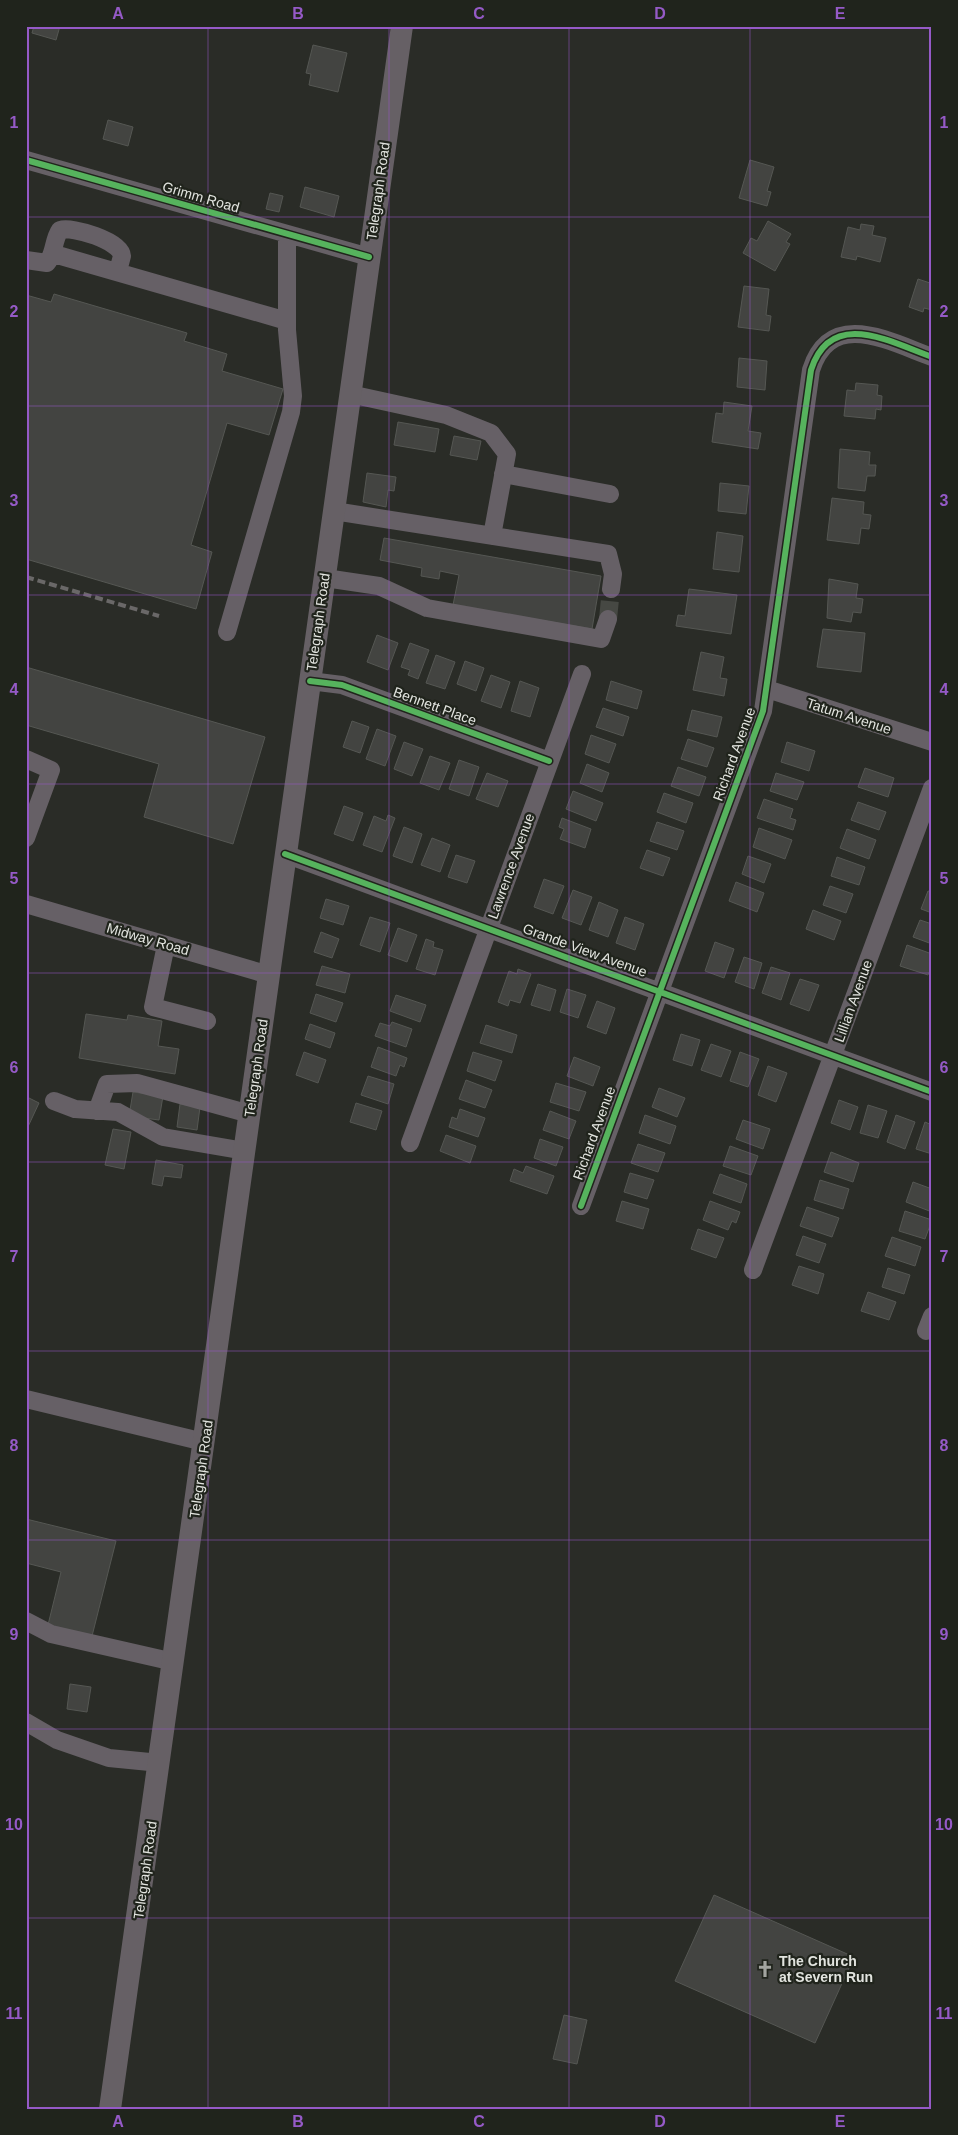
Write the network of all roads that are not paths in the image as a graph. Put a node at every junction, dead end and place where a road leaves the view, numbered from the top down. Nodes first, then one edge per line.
1 (402, 26) edge
2 (26, 160) edge
3 (287, 234) junction
4 (52, 256) junction
5 (369, 257) junction
6 (26, 260) edge
7 (118, 271) junction
8 (287, 321) junction
9 (932, 357) edge
10 (350, 394) junction
11 (503, 474) junction
12 (610, 494) dead end
13 (334, 511) junction
14 (492, 536) junction
15 (325, 578) junction
16 (611, 589) tunnel mouth
17 (608, 619) tunnel mouth
18 (227, 632) dead end
19 (582, 674) dead end
20 (310, 681) junction
21 (767, 689) junction
22 (932, 742) edge
23 (26, 759) edge
24 (549, 761) junction
25 (932, 788) edge
26 (26, 838) edge
27 (285, 854) junction
28 (26, 904) edge
29 (489, 928) junction
30 (166, 945) junction
31 (269, 975) junction
32 (660, 991) junction
33 (207, 1021) dead end
34 (834, 1054) junction
35 (932, 1092) edge
36 (54, 1101) dead end
37 (97, 1111) junction
38 (250, 1114) junction
39 (410, 1143) dead end
40 (244, 1151) junction
41 (581, 1206) dead end
42 (753, 1270) dead end
43 (26, 1399) edge
44 (204, 1442) junction
45 (26, 1621) edge
46 (174, 1662) junction
47 (26, 1722) edge
48 (160, 1762) junction
49 (110, 2109) edge

1 - 5 main road, Telegraph Road
2 - 3 street, Grimm Road
3 - 5 street, Grimm Road
3 - 8 street
4 - 6 street
4 - 7 street
4 - 7 street
5 - 10 main road, Telegraph Road
7 - 8 street
8 - 18 street
9 - 21 street, Richard Avenue
10 - 11 street
10 - 13 main road, Telegraph Road
11 - 12 street
11 - 14 street
13 - 14 street
13 - 15 main road, Telegraph Road
14 - 16 street
15 - 17 street
15 - 20 main road, Telegraph Road
19 - 24 street, Lawrence Avenue
20 - 24 street, Bennett Place
20 - 27 main road, Telegraph Road
21 - 22 street, Tatum Avenue
21 - 32 street, Richard Avenue
23 - 26 street
24 - 29 street, Lawrence Avenue
25 - 34 street, Lillian Avenue
27 - 29 street, Grande View Avenue
27 - 31 main road, Telegraph Road
28 - 30 street, Midway Road
29 - 32 street, Grande View Avenue
29 - 39 street, Lawrence Avenue
30 - 31 street, Midway Road
30 - 33 street
31 - 38 main road, Telegraph Road
32 - 34 street, Grande View Avenue
32 - 41 street, Richard Avenue
34 - 35 street, Grande View Avenue
34 - 42 street, Lillian Avenue
36 - 37 street
37 - 38 street
37 - 40 street
38 - 40 main road, Telegraph Road
40 - 44 main road, Telegraph Road
43 - 44 street
44 - 46 main road, Telegraph Road
45 - 46 street
46 - 48 main road, Telegraph Road
47 - 48 street
48 - 49 main road, Telegraph Road

